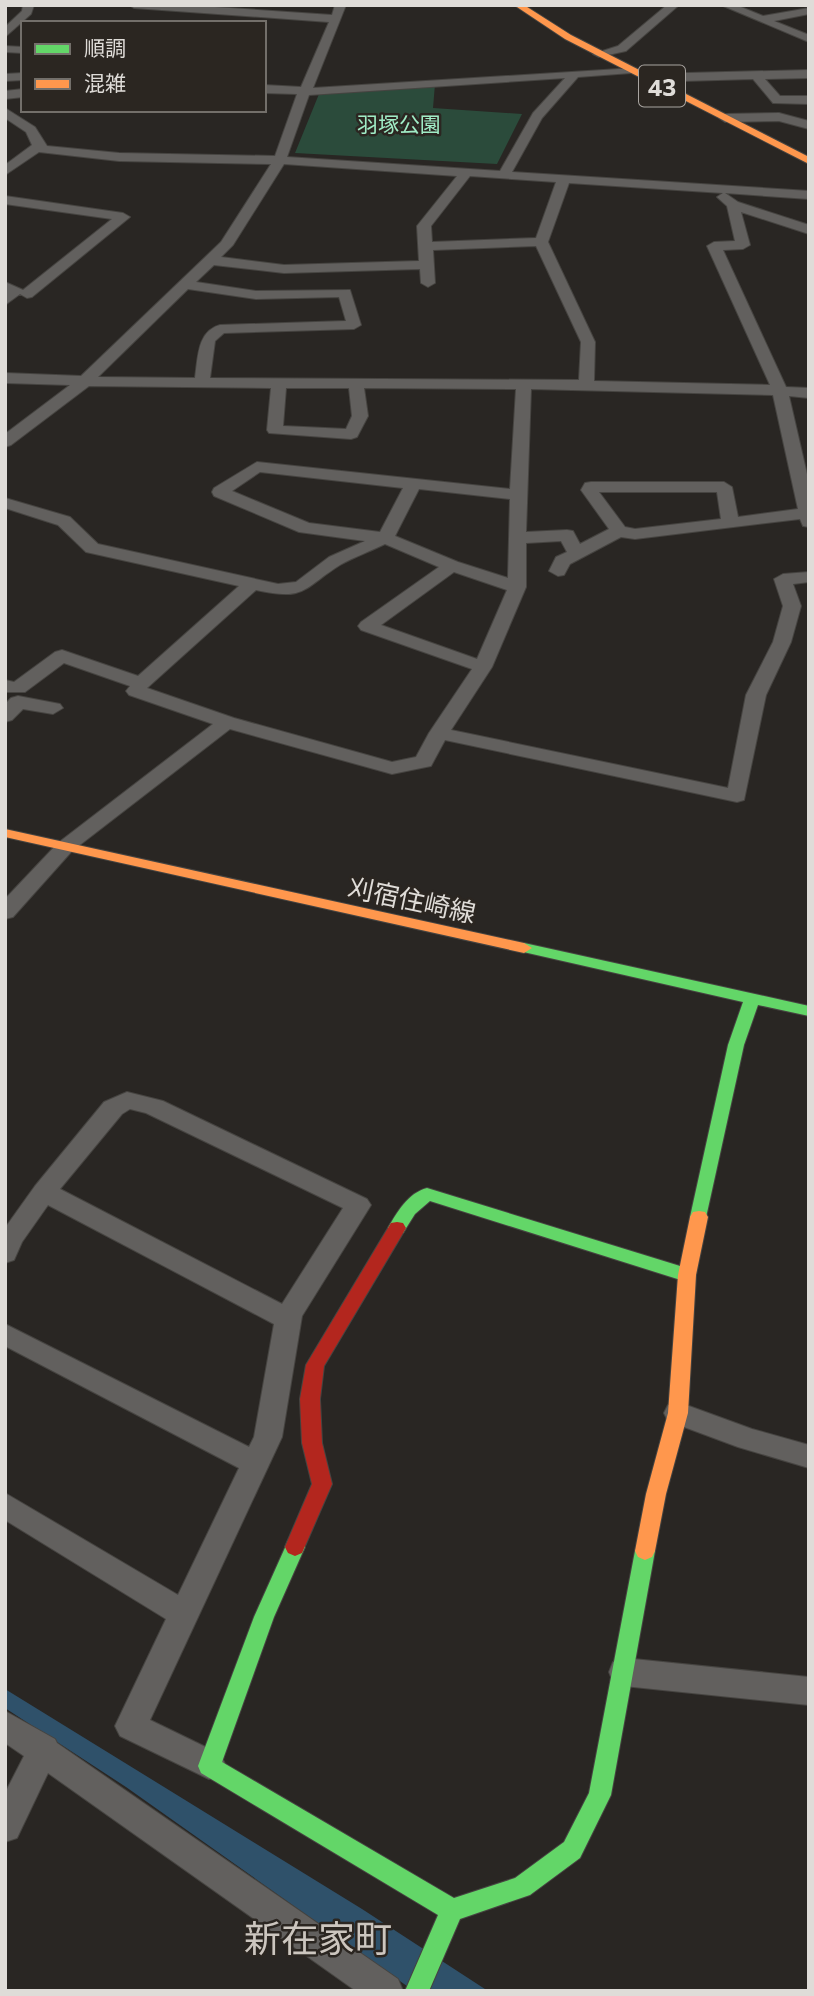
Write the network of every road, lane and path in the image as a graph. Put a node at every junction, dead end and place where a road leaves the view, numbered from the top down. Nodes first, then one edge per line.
1 (29, 5) edge
2 (135, 5) edge
3 (341, 5) edge
4 (518, 5) edge
5 (674, 5) edge
6 (726, 5) edge
7 (157, 6) edge
8 (809, 11) edge
9 (269, 19) edge
10 (335, 19) junction
11 (764, 19) junction
12 (5, 34) edge
13 (809, 39) edge
14 (599, 54) junction
15 (631, 70) junction
16 (809, 74) edge
17 (574, 75) junction
18 (757, 76) junction
19 (648, 78) junction
20 (266, 89) edge
21 (306, 91) junction
22 (777, 100) junction
23 (809, 100) edge
24 (5, 112) edge
25 (779, 117) junction
26 (725, 118) junction
27 (809, 125) edge
28 (39, 146) junction
29 (280, 160) junction
30 (809, 162) edge
31 (5, 171) edge
32 (466, 173) junction
33 (504, 175) junction
34 (564, 180) junction
35 (716, 190) junction
36 (809, 195) edge
37 (5, 200) edge
38 (733, 205) junction
39 (809, 230) edge
40 (541, 242) junction
41 (425, 246) junction
42 (209, 260) junction
43 (426, 265) junction
44 (428, 283) dead end
45 (183, 284) junction
46 (18, 294) edge
47 (256, 295) junction
48 (220, 329) junction
49 (5, 379) edge
50 (202, 381) junction
51 (84, 382) junction
52 (356, 382) junction
53 (278, 383) junction
54 (524, 384) junction
55 (586, 385) junction
56 (780, 391) junction
57 (809, 393) edge
58 (5, 442) edge
59 (413, 485) junction
60 (518, 495) junction
61 (5, 503) edge
62 (808, 517) edge
63 (730, 522) junction
64 (619, 531) junction
65 (385, 538) junction
66 (517, 538) junction
67 (577, 555) junction
68 (452, 566) junction
69 (558, 571) dead end
70 (809, 577) edge
71 (253, 583) junction
72 (517, 587) junction
73 (483, 667) junction
74 (141, 683) junction
75 (5, 686) edge
76 (53, 708) dead end
77 (5, 716) edge
78 (227, 722) junction
79 (439, 733) junction
80 (5, 833) edge
81 (65, 847) junction
82 (5, 912) edge
83 (752, 998) junction
84 (809, 1011) edge
85 (44, 1192) junction
86 (5, 1253) edge
87 (687, 1275) junction
88 (288, 1319) junction
89 (5, 1334) edge
90 (678, 1413) junction
91 (809, 1457) edge
92 (254, 1463) junction
93 (5, 1505) edge
94 (184, 1615) junction
95 (624, 1672) junction
96 (809, 1691) edge
97 (5, 1724) edge
98 (44, 1749) junction
99 (209, 1765) junction
100 (5, 1828) edge
101 (453, 1910) junction
102 (387, 1991) edge
103 (416, 1991) edge

1 - 12 street
2 - 7 street
3 - 10 street
4 - 14 street, 43
5 - 14 street
6 - 11 street
7 - 9 street
8 - 11 street
9 - 10 street
10 - 21 street
11 - 13 street
14 - 15 street, 43
15 - 17 street
15 - 19 street, 43
16 - 18 street
17 - 21 street
17 - 33 street
18 - 19 street
18 - 22 street
19 - 26 street, 43
20 - 21 street
21 - 29 street
22 - 23 street
22 - 25 street
24 - 28 street
25 - 26 street
25 - 27 street
26 - 30 street, 43
28 - 29 street
28 - 31 street
29 - 32 street
29 - 42 street
32 - 33 street
32 - 41 street
33 - 34 street
34 - 35 street
34 - 40 street
35 - 36 street
35 - 38 street
37 - 46 street
38 - 39 street
38 - 56 street
40 - 41 street
40 - 55 street
41 - 43 street
42 - 43 street
42 - 45 street
43 - 44 street
45 - 47 street
45 - 51 street
47 - 48 street
47 - 48 street
48 - 50 street
49 - 51 street
50 - 51 street
50 - 53 street
51 - 58 street
52 - 53 street
52 - 53 street
52 - 54 street
54 - 55 street
54 - 60 street
55 - 56 street
56 - 57 street
56 - 62 street
59 - 60 street
59 - 65 street
59 - 65 street
60 - 66 street
61 - 71 street
62 - 63 street
63 - 64 street
63 - 64 street
64 - 67 street
65 - 68 street
65 - 71 street
66 - 67 street
66 - 72 street
67 - 69 street
68 - 72 street
68 - 73 street
70 - 79 street
71 - 74 street
72 - 73 street
73 - 79 street
74 - 75 street
74 - 78 street
76 - 77 street
78 - 79 street
78 - 81 street
80 - 81 street, 刈宿住崎線
81 - 82 street
81 - 83 street, 刈宿住崎線
83 - 84 street, 刈宿住崎線
83 - 87 street
85 - 86 street
85 - 88 street
85 - 88 street
87 - 90 street
87 - 99 street
88 - 92 street
89 - 92 street
90 - 91 street
90 - 95 street
92 - 94 street
93 - 94 street
94 - 99 street
95 - 96 street
95 - 101 street
97 - 98 street
98 - 100 street
98 - 102 street
99 - 101 street
101 - 103 street

